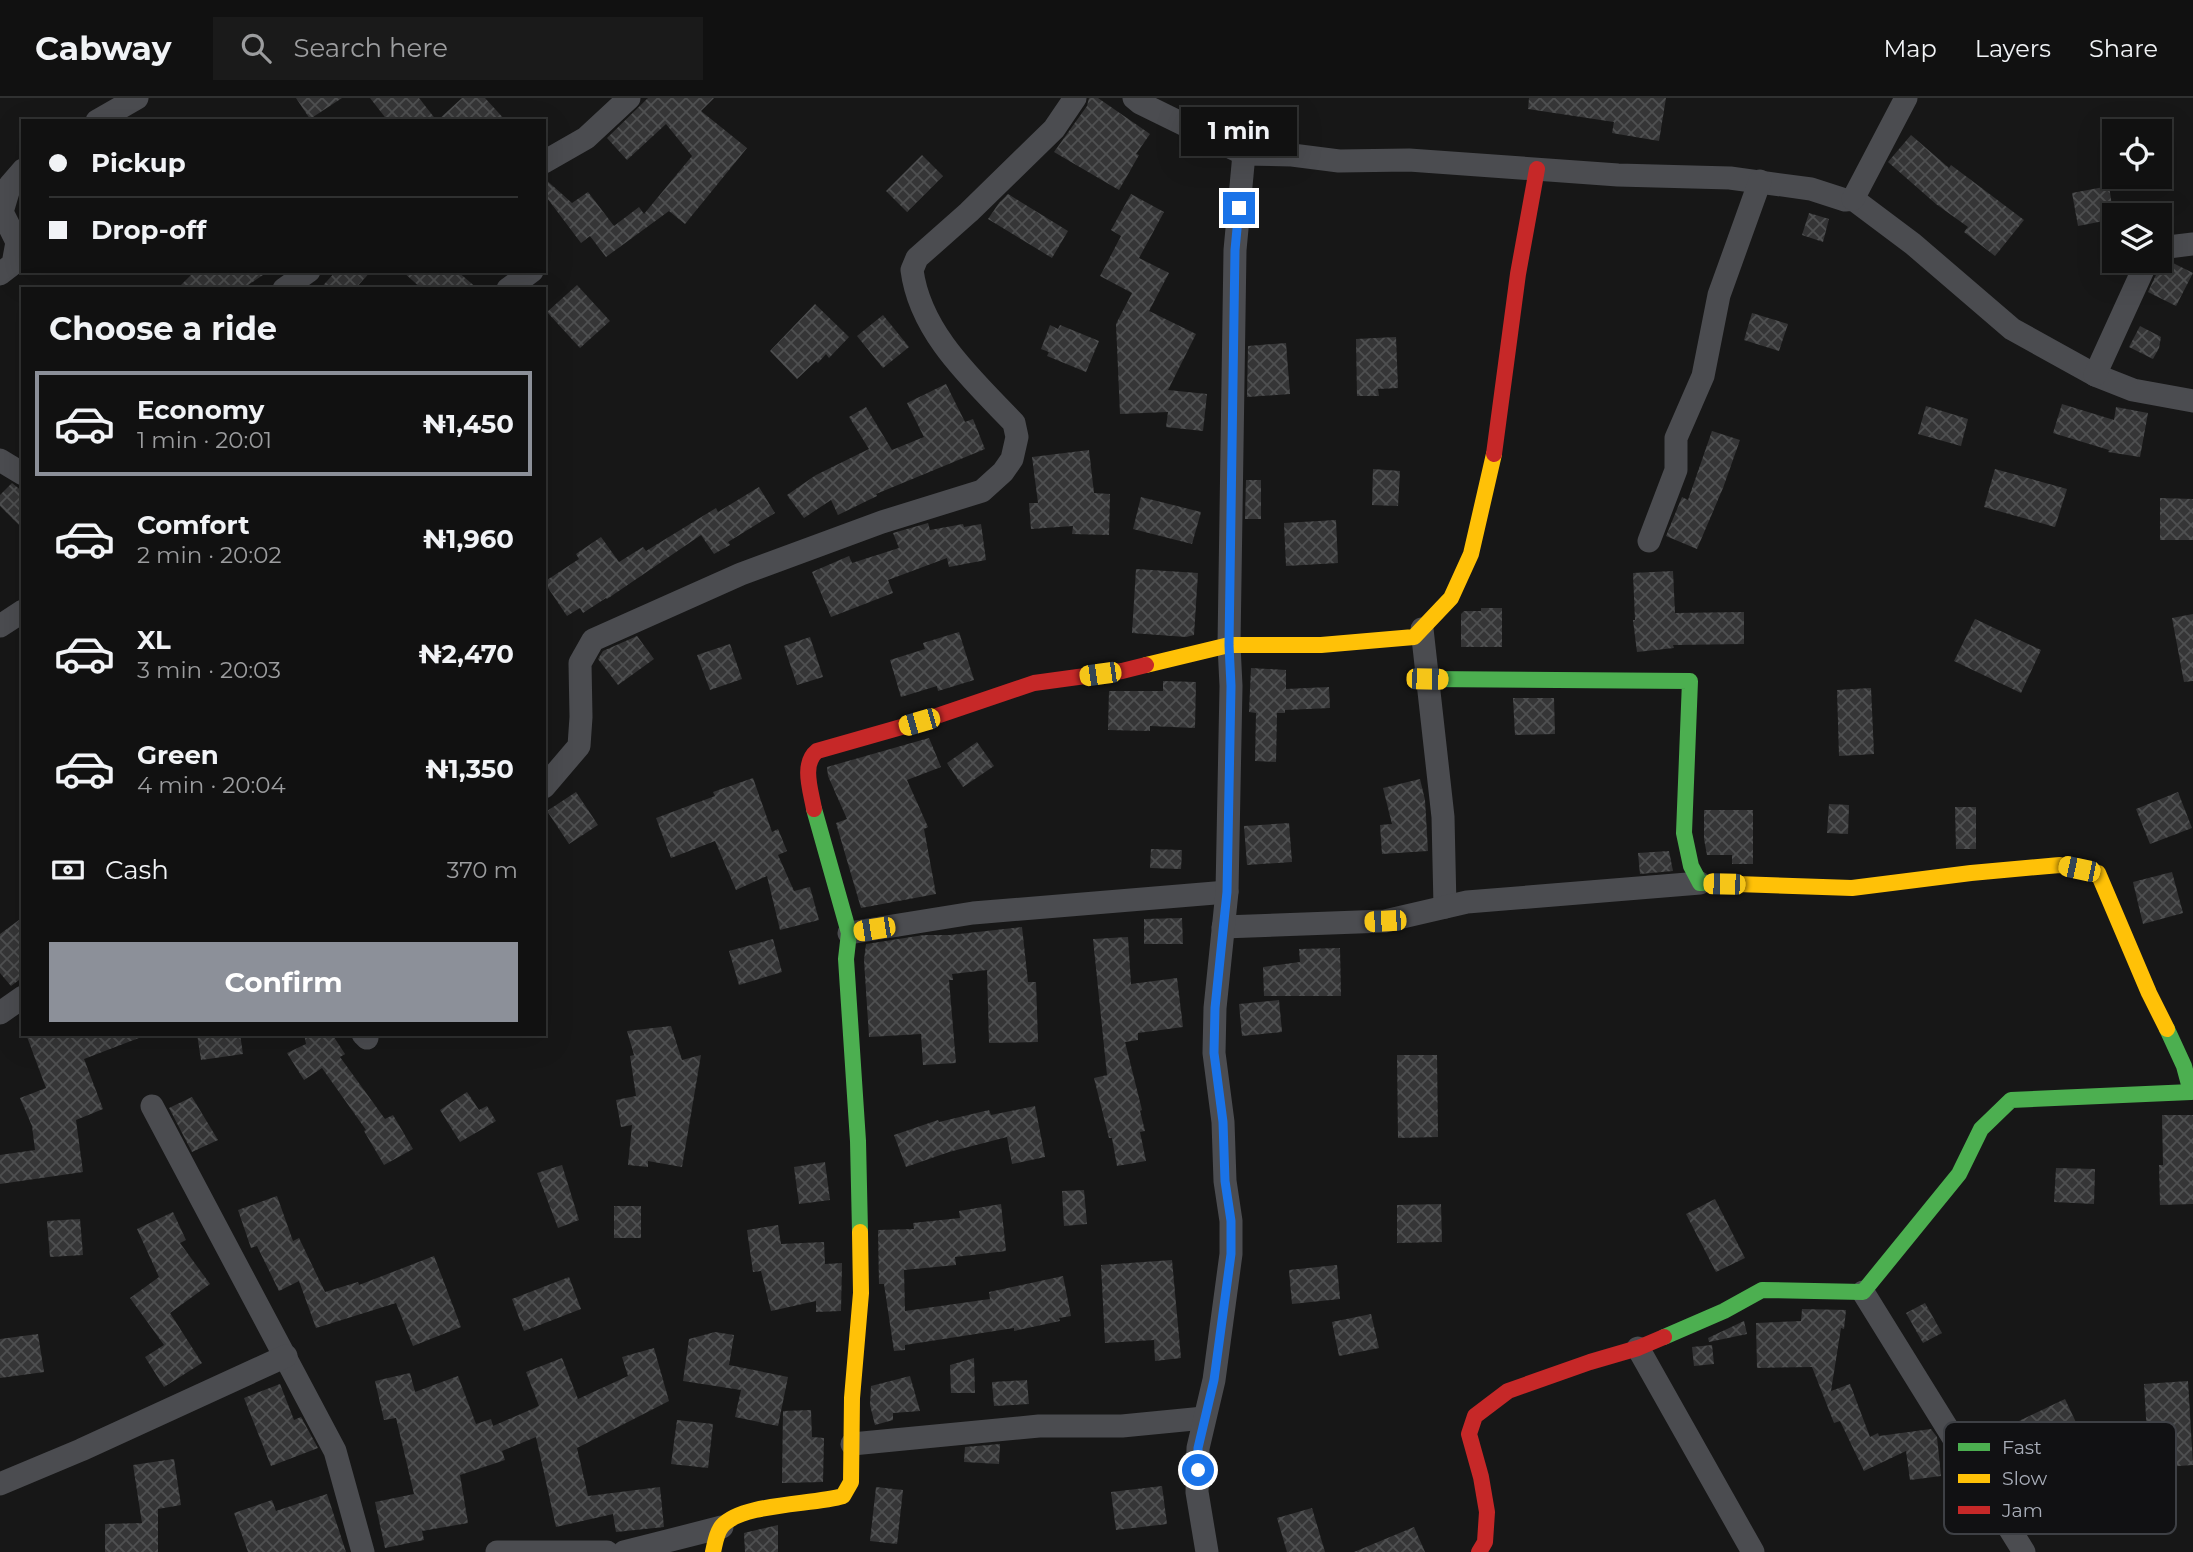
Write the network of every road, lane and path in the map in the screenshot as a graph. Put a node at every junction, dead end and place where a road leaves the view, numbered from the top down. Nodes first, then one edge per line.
1 (136, 98) edge
2 (629, 98) edge
3 (1075, 98) edge
4 (1134, 98) edge
5 (1906, 98) edge
6 (100, 119) edge
7 (1244, 154) junction
8 (546, 161) edge
9 (1536, 169) junction
10 (21, 172) edge
11 (1760, 181) junction
12 (1853, 199) junction
13 (2193, 244) edge
14 (2172, 247) edge
15 (306, 273) edge
16 (529, 273) edge
17 (2142, 273) edge
18 (0, 274) edge
19 (287, 287) edge
20 (511, 287) edge
21 (2095, 375) junction
22 (2193, 401) edge
23 (0, 460) edge
24 (21, 473) edge
25 (1649, 541) dead end
26 (21, 612) edge
27 (0, 626) edge
28 (1422, 629) junction
29 (1229, 645) junction
30 (1427, 679) junction
31 (546, 785) edge
32 (1700, 883) junction
33 (1227, 892) junction
34 (1445, 907) junction
35 (1223, 927) junction
36 (849, 933) junction
37 (21, 998) edge
38 (0, 1013) edge
39 (152, 1106) dead end
40 (1863, 1292) junction
41 (1638, 1348) junction
42 (286, 1356) junction
43 (1204, 1418) junction
44 (1944, 1423) edge
45 (852, 1444) junction
46 (0, 1484) edge
47 (722, 1527) junction
48 (2013, 1534) edge
49 (363, 1552) edge
50 (497, 1552) edge
51 (607, 1552) edge
52 (624, 1552) edge
53 (713, 1552) edge
54 (1207, 1552) edge
55 (1479, 1552) edge
56 (1753, 1552) edge
57 (2024, 1552) edge

1 - 6 street
2 - 8 street
3 - 31 street
4 - 7 street
5 - 12 street
7 - 9 street
7 - 29 street
9 - 11 street
9 - 28 street
10 - 18 street
11 - 12 street
11 - 25 street
12 - 21 street
13 - 14 street
15 - 19 street
16 - 20 street
17 - 21 street
21 - 22 street
23 - 24 street
26 - 27 street
28 - 29 street
28 - 30 street
29 - 33 street
29 - 36 street
30 - 32 street
30 - 34 street
32 - 34 street
32 - 40 street
33 - 35 street
33 - 36 street
34 - 35 street
35 - 43 street
36 - 45 street
37 - 38 street
39 - 42 street
40 - 41 street
40 - 44 street
41 - 55 street
41 - 56 street
42 - 46 street
42 - 49 street
43 - 45 street
43 - 54 street
45 - 47 street
47 - 52 street
47 - 53 street
48 - 57 street
50 - 51 street

